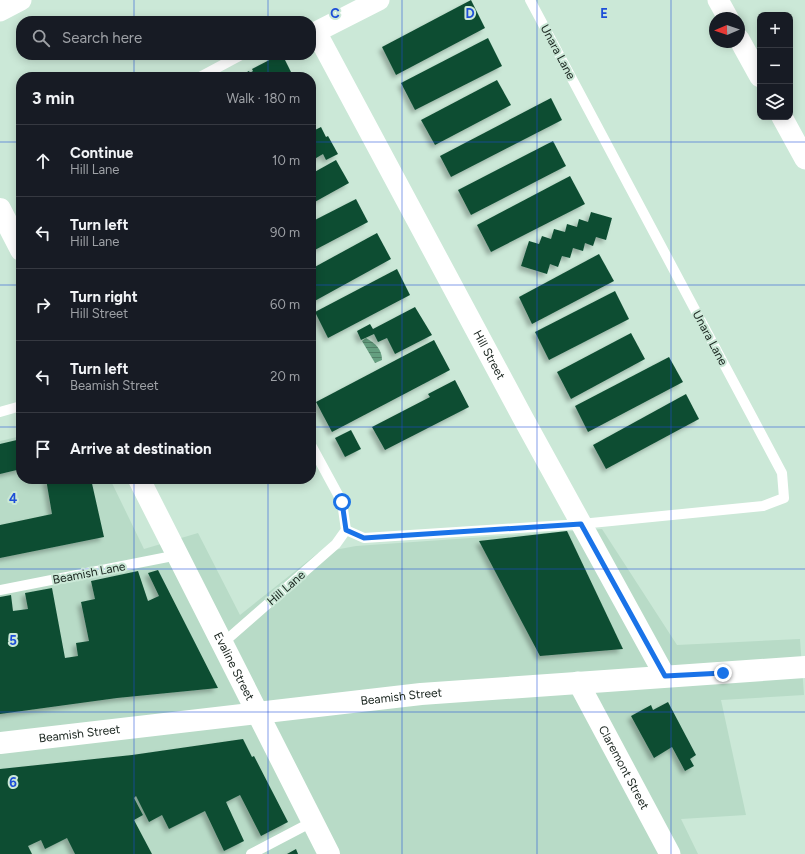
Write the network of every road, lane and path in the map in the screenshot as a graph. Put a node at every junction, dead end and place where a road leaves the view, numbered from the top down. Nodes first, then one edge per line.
1 (22, 0) edge
2 (379, 0) edge
3 (530, 0) edge
4 (718, 0) edge
5 (0, 11) edge
6 (725, 12) edge
7 (316, 30) edge
8 (316, 35) edge
9 (744, 48) edge
10 (232, 60) edge
11 (209, 72) edge
12 (757, 72) edge
13 (784, 120) edge
14 (805, 159) edge
15 (0, 209) edge
16 (16, 240) edge
17 (16, 407) edge
18 (0, 412) edge
19 (316, 454) edge
20 (142, 484) edge
21 (581, 524) junction
22 (346, 530) junction
23 (178, 556) junction
24 (0, 590) edge
25 (224, 643) junction
26 (805, 667) edge
27 (665, 676) junction
28 (578, 682) junction
29 (257, 712) junction
30 (0, 743) edge
31 (312, 822) junction
32 (251, 854) edge
33 (329, 854) edge
34 (670, 854) edge

1 - 5 street
2 - 7 street
3 - 21 lane, Unara Lane
4 - 6 street
8 - 21 street, Hill Street
9 - 12 street
10 - 11 lane
13 - 14 street
15 - 16 main road
17 - 18 lane
19 - 22 lane
20 - 23 main road, Evaline Street
21 - 22 lane
21 - 27 street, Hill Street
22 - 25 lane, Hill Lane
23 - 24 lane, Beamish Lane
23 - 25 main road, Evaline Street
25 - 29 main road, Evaline Street
26 - 27 main road, Beamish Street
27 - 28 main road, Beamish Street
28 - 29 main road, Beamish Street
28 - 34 street, Claremont Street
29 - 30 main road, Beamish Street
29 - 31 main road, Evaline Street
31 - 32 lane
31 - 33 main road, Evaline Street

